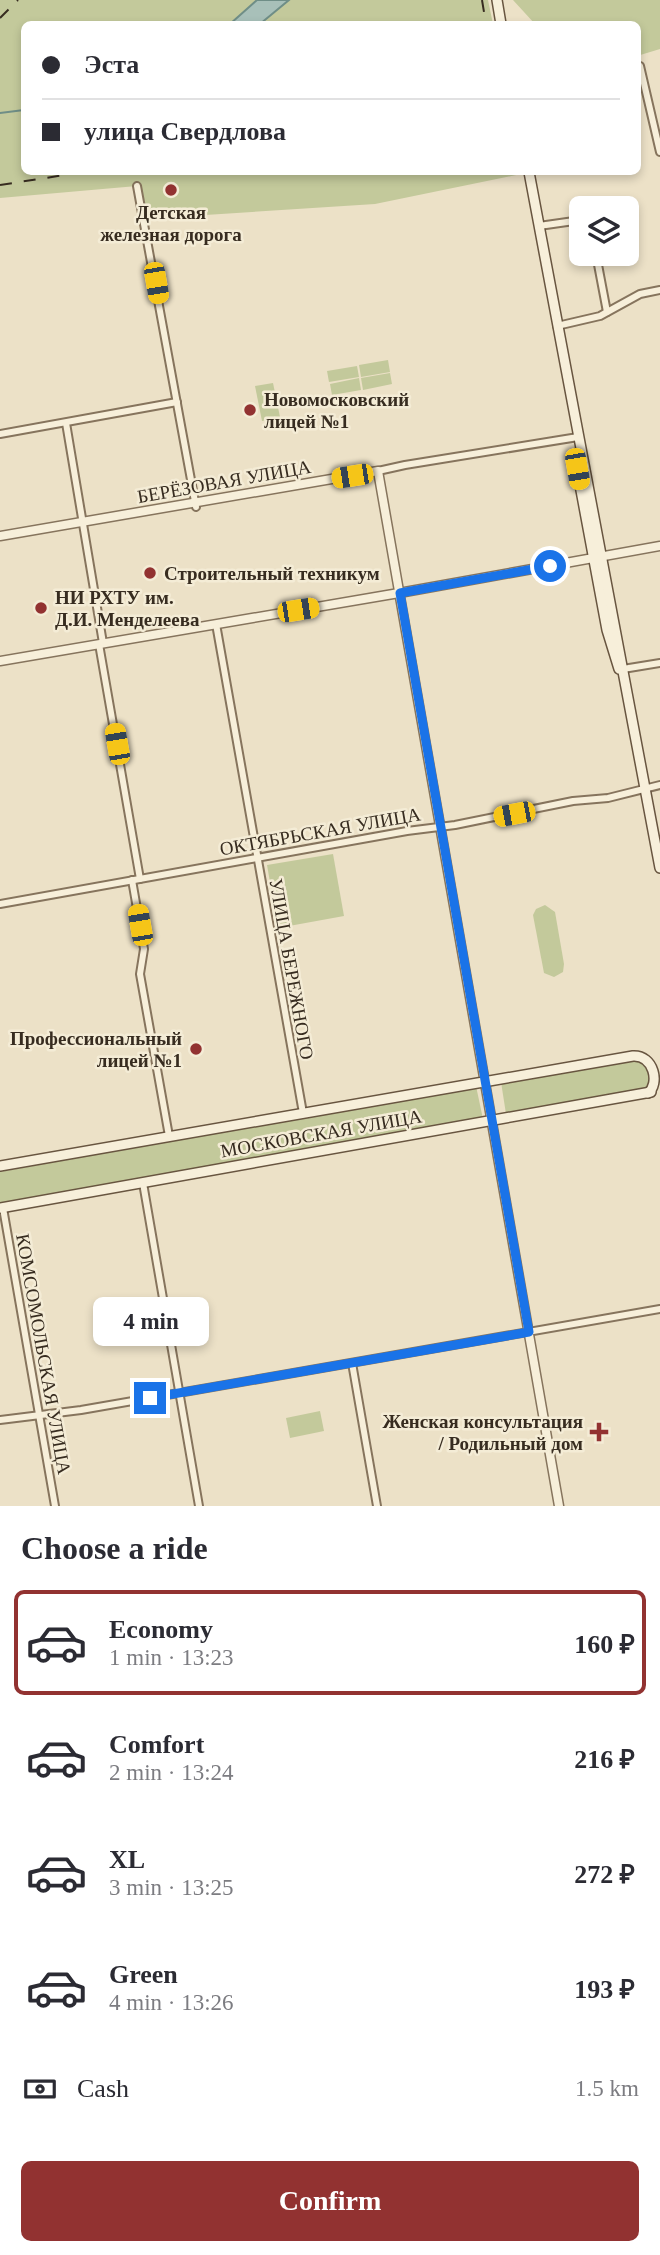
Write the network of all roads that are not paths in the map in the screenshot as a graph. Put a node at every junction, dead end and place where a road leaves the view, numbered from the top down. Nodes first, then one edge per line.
1 (497, 0) edge
2 (500, 21) edge
3 (641, 70) edge
4 (660, 152) edge
5 (530, 175) edge
6 (137, 186) dead end
7 (569, 222) edge
8 (539, 226) junction
9 (598, 266) edge
10 (660, 290) edge
11 (607, 312) junction
12 (558, 326) junction
13 (177, 402) junction
14 (66, 422) junction
15 (0, 434) edge
16 (578, 437) junction
17 (378, 471) junction
18 (195, 505) junction
19 (83, 522) junction
20 (0, 536) edge
21 (660, 546) edge
22 (597, 556) junction
23 (400, 593) junction
24 (216, 624) junction
25 (101, 643) junction
26 (0, 660) edge
27 (660, 663) edge
28 (623, 669) junction
29 (628, 698) junction
30 (660, 785) edge
31 (646, 788) junction
32 (441, 826) junction
33 (256, 858) junction
34 (660, 868) edge
35 (136, 879) junction
36 (0, 904) edge
37 (657, 1068) edge
38 (485, 1081) junction
39 (660, 1090) edge
40 (648, 1093) junction
41 (303, 1113) junction
42 (492, 1121) junction
43 (169, 1136) junction
44 (0, 1166) edge
45 (143, 1183) junction
46 (1, 1208) edge
47 (660, 1309) edge
48 (529, 1332) junction
49 (352, 1363) junction
50 (180, 1393) junction
51 (39, 1414) junction
52 (0, 1420) edge
53 (55, 1506) edge
54 (199, 1506) edge
55 (377, 1506) edge
56 (559, 1506) edge

1 - 2 main road
3 - 4 street
5 - 8 main road
6 - 13 street
7 - 8 street
8 - 12 main road
9 - 11 street
10 - 11 street
11 - 12 street
12 - 16 main road
13 - 14 street
13 - 18 street
14 - 15 street
14 - 19 street
16 - 17 street, БЕРЁЗОВАЯ УЛИЦА
16 - 22 main road
17 - 18 street, БЕРЁЗОВАЯ УЛИЦА
17 - 23 street
18 - 19 street, БЕРЁЗОВАЯ УЛИЦА
19 - 20 street, БЕРЁЗОВАЯ УЛИЦА
19 - 25 street
21 - 22 street
22 - 23 street
22 - 28 main road
22 - 29 main road
23 - 24 street
23 - 32 street
24 - 25 street
24 - 33 street, УЛИЦА БЕРЕЖНОГО
25 - 26 street
25 - 35 street
27 - 28 street
28 - 29 main road
29 - 31 main road
30 - 31 street, ОКТЯБРЬСКАЯ УЛИЦА
31 - 32 street, ОКТЯБРЬСКАЯ УЛИЦА
31 - 34 main road
32 - 33 street, ОКТЯБРЬСКАЯ УЛИЦА
32 - 38 street
33 - 35 street, ОКТЯБРЬСКАЯ УЛИЦА
33 - 41 street, УЛИЦА БЕРЕЖНОГО
35 - 36 street, ОКТЯБРЬСКАЯ УЛИЦА
35 - 43 street
37 - 38 main road, МОСКОВСКАЯ УЛИЦА
37 - 40 main road
38 - 41 main road, МОСКОВСКАЯ УЛИЦА
38 - 42 street
39 - 40 main road, МОСКОВСКАЯ УЛИЦА
40 - 42 main road, МОСКОВСКАЯ УЛИЦА
41 - 43 main road, МОСКОВСКАЯ УЛИЦА
42 - 45 main road, МОСКОВСКАЯ УЛИЦА
42 - 48 street
43 - 44 main road, МОСКОВСКАЯ УЛИЦА
45 - 46 main road, МОСКОВСКАЯ УЛИЦА
45 - 50 street
46 - 51 street, КОМСОМОЛЬСКАЯ УЛИЦА
47 - 48 street
48 - 49 street
48 - 56 street
49 - 50 street
49 - 55 street
50 - 51 street
50 - 54 street
51 - 52 street
51 - 53 street, КОМСОМОЛЬСКАЯ УЛИЦА

